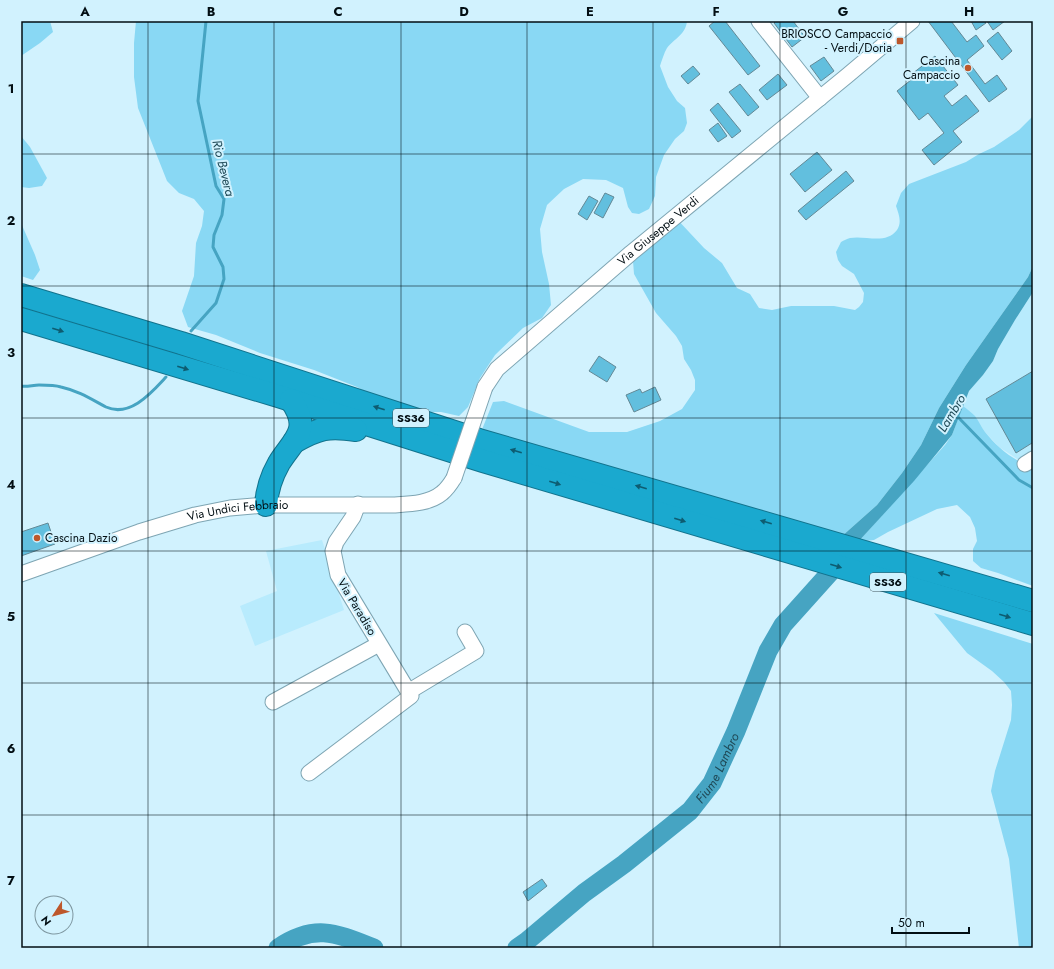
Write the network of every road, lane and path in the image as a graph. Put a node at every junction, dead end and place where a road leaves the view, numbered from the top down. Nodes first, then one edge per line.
1 (759, 21) edge
2 (912, 21) edge
3 (820, 98) junction
4 (21, 295) edge
5 (21, 319) edge
6 (291, 400) junction
7 (294, 442) junction
8 (483, 461) junction
9 (454, 478) joint
10 (358, 504) junction
11 (274, 505) junction
12 (21, 574) edge
13 (1033, 600) edge
14 (1033, 624) edge
15 (465, 632) dead end
16 (379, 644) junction
17 (408, 692) junction
18 (273, 702) dead end
19 (309, 774) dead end

1 - 3 street
2 - 3 street, Via Giuseppe Verdi
3 - 9 street, Via Giuseppe Verdi, bridge
13 -> 4 highway, SS36
5 -> 6 highway, SS36
6 - 7 highway
6 - 8 highway, SS36
7 - 8 highway
7 - 11 highway
8 -> 14 highway, SS36
9 - 10 street, Via Undici Febbraio
10 - 11 street, Via Undici Febbraio
10 - 16 street, Via Paradiso
11 - 12 street, Via Undici Febbraio
15 - 17 street
16 - 17 street, Via Paradiso
16 - 18 street, Via Paradiso
17 - 19 street

